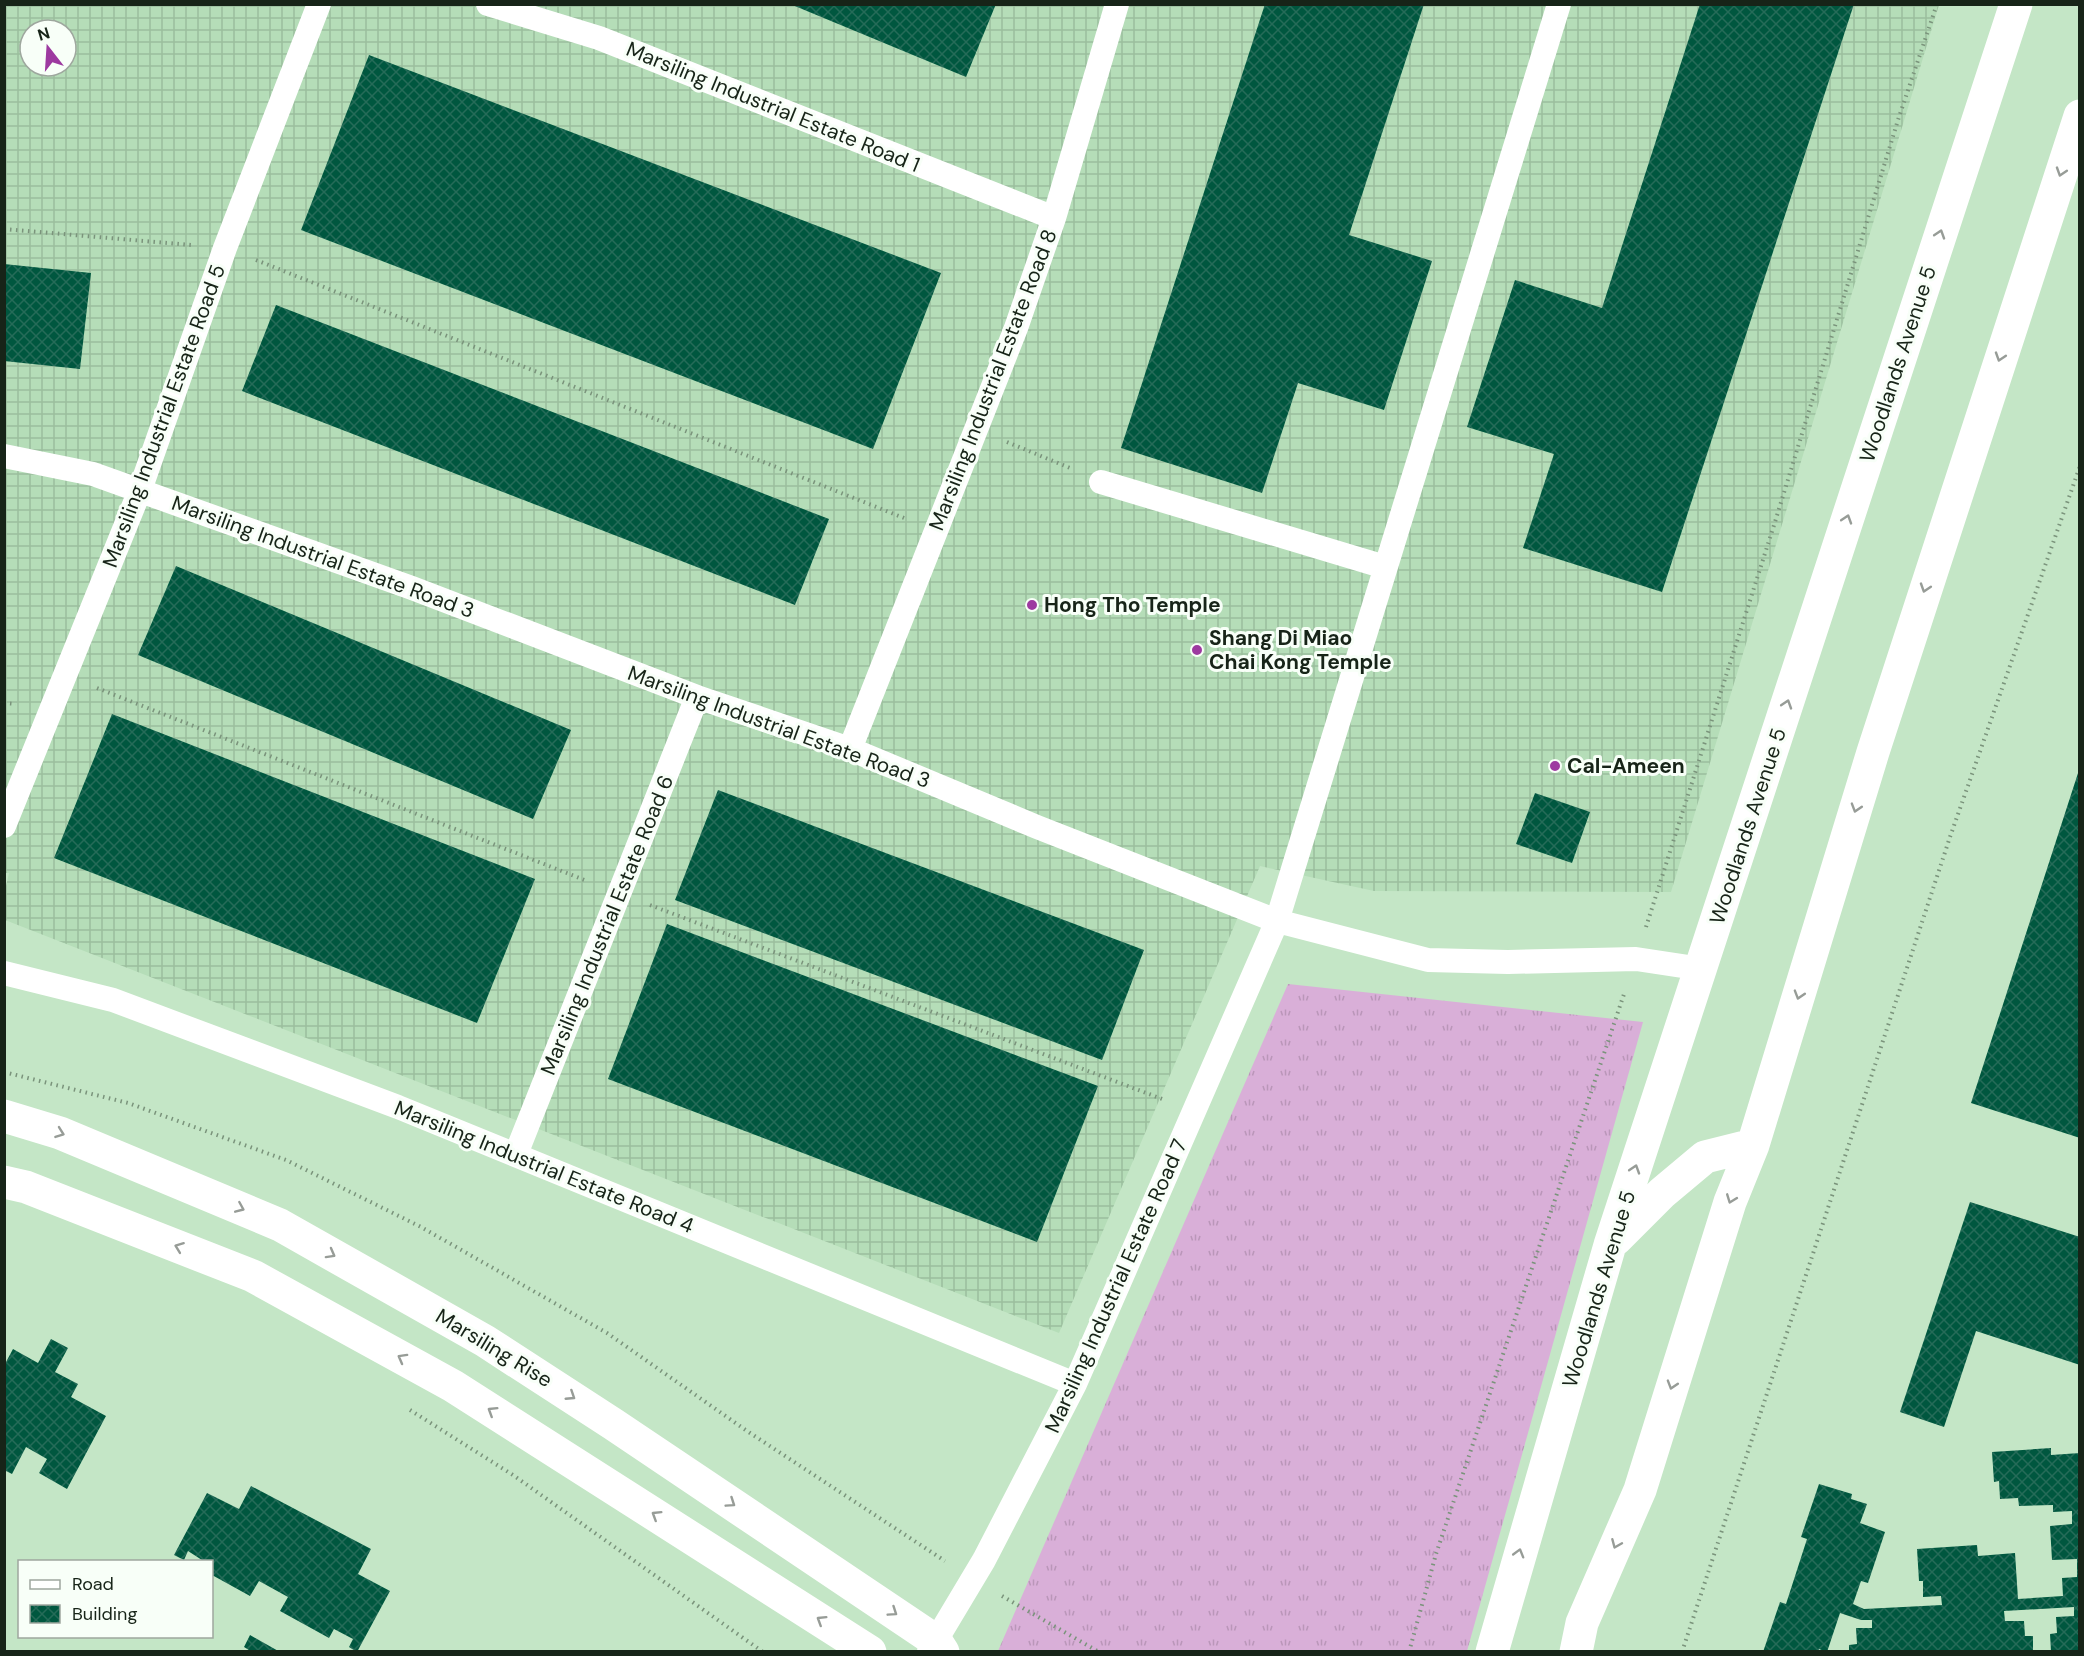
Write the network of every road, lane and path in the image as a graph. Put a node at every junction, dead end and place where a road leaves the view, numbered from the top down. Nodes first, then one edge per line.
1 (319, 4) edge
2 (488, 4) edge
3 (1117, 4) edge
4 (1559, 4) edge
5 (1937, 4) edge
6 (2016, 4) edge
7 (2079, 116) edge
8 (1054, 218) junction
9 (4, 229) edge
10 (225, 248) junction
11 (976, 429) junction
12 (4, 456) edge
13 (2079, 466) edge
14 (1101, 482) joint
15 (140, 490) junction
16 (935, 531) junction
17 (1386, 567) junction
18 (65, 675) junction
19 (697, 697) junction
20 (850, 749) junction
21 (10, 800) edge
22 (4, 826) edge
23 (619, 894) junction
24 (1277, 921) junction
25 (1636, 959) junction
26 (1702, 969) junction
27 (4, 973) edge
28 (4, 1072) edge
29 (1194, 1111) junction
30 (4, 1116) edge
31 (1753, 1145) junction
32 (516, 1154) junction
33 (4, 1182) edge
34 (1610, 1245) junction
35 (1075, 1384) junction
36 (402, 1404) dead end
37 (973, 1579) junction
38 (936, 1648) edge
39 (763, 1652) edge
40 (870, 1652) edge
41 (1099, 1652) edge
42 (1409, 1652) edge
43 (1492, 1652) edge
44 (1576, 1652) edge
45 (1682, 1652) edge

1 - 10 lane, Marsiling Industrial Estate Road 5
2 - 8 lane, Marsiling Industrial Estate Road 1
3 - 8 lane, Marsiling Industrial Estate Road 8
4 - 17 lane, Marsiling Industrial Estate Road 7
5 - 25 path
26 -> 6 main road, Woodlands Avenue 5
7 -> 31 main road
8 - 11 lane, Marsiling Industrial Estate Road 8
9 - 10 path
10 - 15 lane, Marsiling Industrial Estate Road 5
10 - 16 path
11 - 14 path
11 - 16 lane, Marsiling Industrial Estate Road 8
12 - 15 lane, Marsiling Industrial Estate Road 3
13 - 45 path
14 - 17 lane
15 - 18 lane, Marsiling Industrial Estate Road 5
15 - 19 lane, Marsiling Industrial Estate Road 3
16 - 20 lane, Marsiling Industrial Estate Road 8
17 - 24 lane, Marsiling Industrial Estate Road 7
18 - 21 lane, Marsiling Industrial Estate Road 5
18 - 23 path
19 - 20 lane, Marsiling Industrial Estate Road 3
19 - 23 lane, Marsiling Industrial Estate Road 6
20 - 24 lane, Marsiling Industrial Estate Road 3
21 - 22 lane, Marsiling Industrial Estate Road 5
23 - 29 path
23 - 32 lane, Marsiling Industrial Estate Road 6
24 - 25 lane, Marsiling Industrial Estate Road 3
24 - 29 lane, Marsiling Industrial Estate Road 7
25 - 26 lane, Marsiling Industrial Estate Road 3
25 - 42 path
34 -> 26 main road, Woodlands Avenue 5
27 - 32 lane, Marsiling Industrial Estate Road 4
28 - 37 path
29 - 35 lane, Marsiling Industrial Estate Road 7
30 -> 38 main road, Marsiling Rise
31 - 34 main road
31 -> 44 main road
32 - 35 lane, Marsiling Industrial Estate Road 4
40 -> 33 main road
43 -> 34 main road, Woodlands Avenue 5
35 - 37 lane, Marsiling Industrial Estate Road 7
36 - 39 path
37 - 38 lane, Marsiling Industrial Estate Road 7
37 - 41 path

